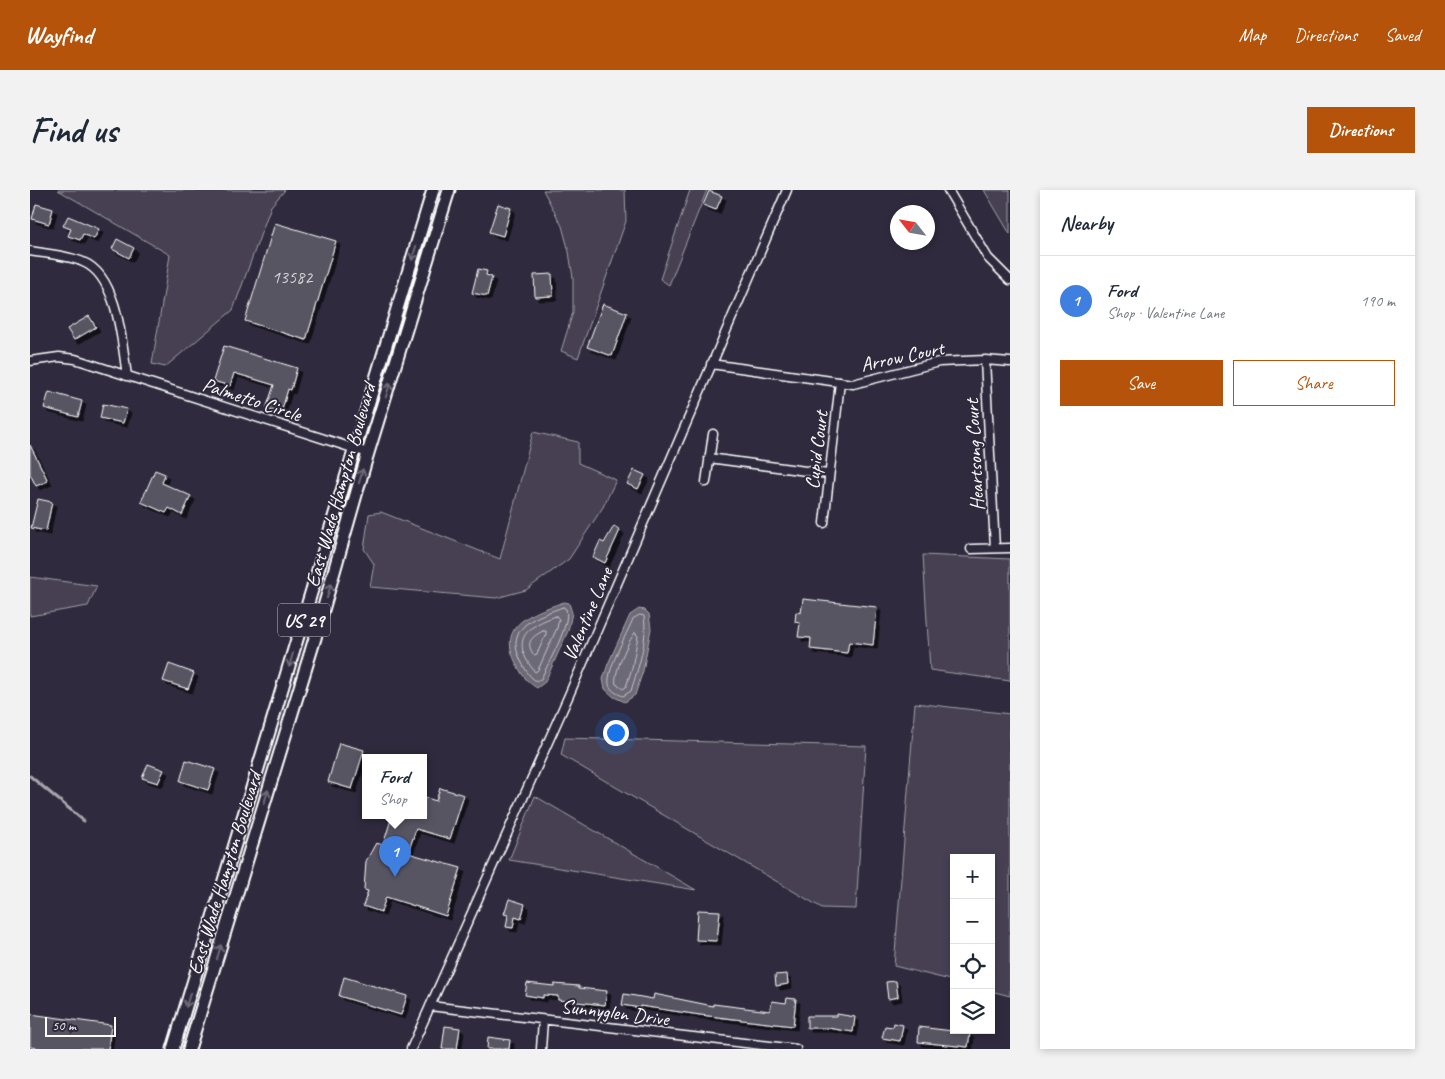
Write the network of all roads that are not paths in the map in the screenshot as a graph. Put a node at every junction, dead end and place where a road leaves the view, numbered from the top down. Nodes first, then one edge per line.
1 (433, 190) edge
2 (450, 190) edge
3 (787, 190) edge
4 (948, 190) edge
5 (422, 224) junction
6 (437, 230) junction
7 (30, 251) edge
8 (1010, 280) edge
9 (388, 337) junction
10 (402, 342) junction
11 (985, 360) junction
12 (30, 361) edge
13 (1010, 362) edge
14 (712, 364) junction
15 (127, 376) junction
16 (840, 382) junction
17 (367, 406) junction
18 (381, 410) junction
19 (713, 434) dead end
20 (354, 449) junction
21 (368, 453) junction
22 (709, 458) junction
23 (828, 474) junction
24 (706, 482) dead end
25 (824, 523) dead end
26 (995, 548) junction
27 (1010, 548) edge
28 (971, 549) dead end
29 (430, 1006) junction
30 (544, 1020) junction
31 (178, 1032) junction
32 (193, 1037) junction
33 (173, 1049) edge
34 (189, 1049) edge
35 (411, 1049) edge
36 (541, 1049) edge
37 (796, 1049) edge

1 - 5 main road, East Wade Hampton Boulevard / US 29
2 - 6 main road, East Wade Hampton Boulevard / US 29
3 - 14 street, Valentine Lane
4 - 8 street
5 - 6 main road
5 -> 9 main road, East Wade Hampton Boulevard / US 29
6 - 10 main road, East Wade Hampton Boulevard / US 29
7 - 15 street
9 - 10 main road
9 - 17 main road, East Wade Hampton Boulevard / US 29
18 -> 10 main road, East Wade Hampton Boulevard / US 29
11 - 13 street, Arrow Court
11 - 16 street, Arrow Court
11 - 26 street, Heartsong Court
12 - 15 street, Palmetto Circle
14 - 16 street, Arrow Court
14 - 29 street, Valentine Lane
15 - 20 street, Palmetto Circle
16 - 23 street, Cupid Court
17 - 18 main road
17 - 20 main road, East Wade Hampton Boulevard / US 29
18 - 21 main road, East Wade Hampton Boulevard / US 29
19 - 22 street
20 - 21 street, Palmetto Circle
20 -> 31 main road, East Wade Hampton Boulevard / US 29
32 -> 21 main road, East Wade Hampton Boulevard / US 29
22 - 23 street
22 - 24 street
23 - 25 street, Cupid Court
26 - 27 street
26 - 28 street
29 - 30 street, Sunnyglen Drive
29 - 35 street, Valentine Lane
30 - 36 street
30 - 37 street, Sunnyglen Drive
31 - 32 main road
31 - 33 main road, East Wade Hampton Boulevard / US 29
32 - 34 main road, East Wade Hampton Boulevard / US 29

